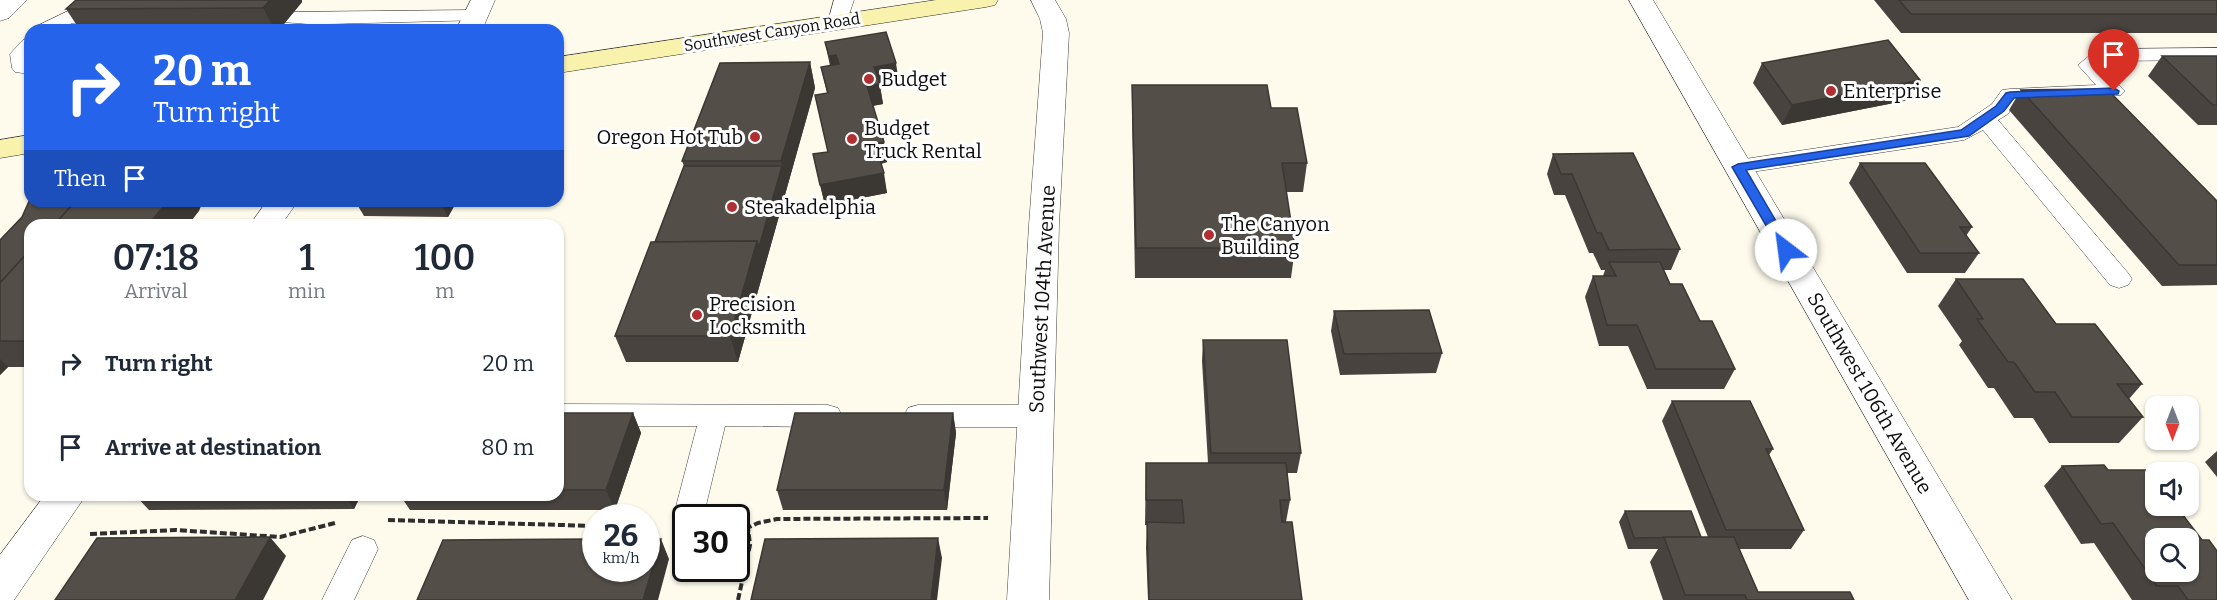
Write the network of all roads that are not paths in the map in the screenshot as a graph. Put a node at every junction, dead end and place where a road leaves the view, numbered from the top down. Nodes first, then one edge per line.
1 (15, 0) edge
2 (986, 0) edge
3 (1043, 0) edge
4 (1641, 0) edge
5 (917, 5) edge
6 (841, 11) edge
7 (0, 13) edge
8 (476, 15) edge
9 (101, 17) edge
10 (289, 18) dead end
11 (55, 24) edge
12 (318, 24) edge
13 (24, 50) edge
14 (2217, 54) edge
15 (24, 64) edge
16 (564, 64) edge
17 (1985, 119) junction
18 (24, 145) edge
19 (0, 149) edge
20 (1738, 167) junction
21 (2119, 279) dead end
22 (564, 415) edge
23 (714, 416) junction
24 (855, 416) edge
25 (891, 416) edge
26 (1036, 416) junction
27 (63, 501) edge
28 (692, 504) edge
29 (363, 549) dead end
30 (0, 587) edge
31 (338, 600) edge
32 (1028, 600) edge
33 (1991, 600) edge

1 - 7 street
2 - 5 main road, Southwest Canyon Road
3 - 26 street, Southwest 104th Avenue
4 - 20 street, Southwest 106th Avenue
5 - 6 main road, Southwest Canyon Road
6 - 16 main road, Southwest Canyon Road
8 - 12 lane
9 - 11 lane
10 - 12 lane
13 - 15 lane
14 - 17 lane
17 - 20 lane
17 - 21 lane
18 - 19 main road
20 - 33 street, Southwest 106th Avenue
22 - 23 lane
23 - 24 lane
23 - 28 lane
25 - 26 lane
26 - 32 street, Southwest 104th Avenue
27 - 30 street
29 - 31 lane

